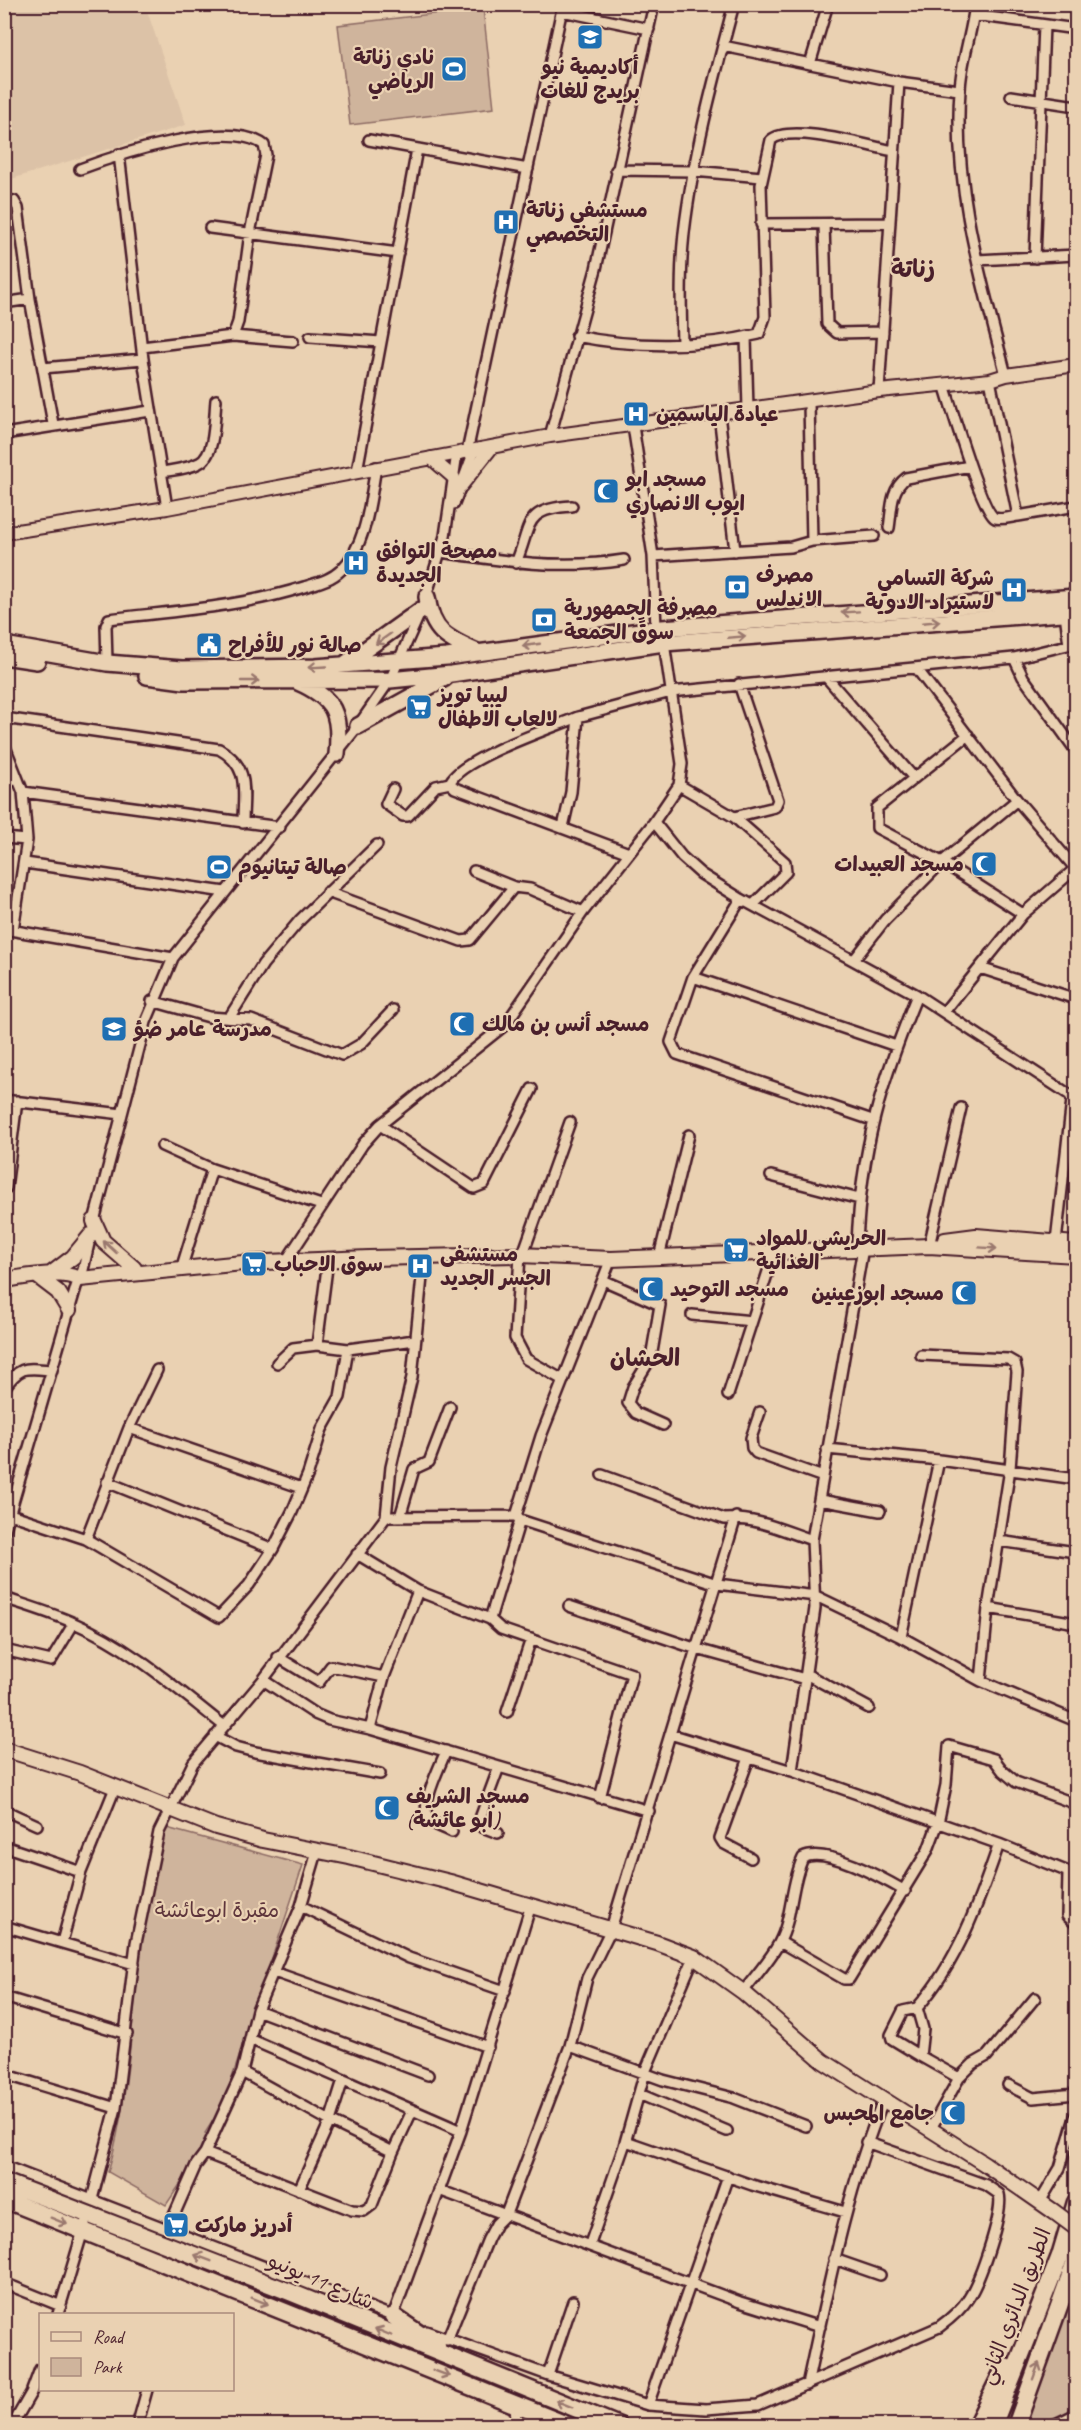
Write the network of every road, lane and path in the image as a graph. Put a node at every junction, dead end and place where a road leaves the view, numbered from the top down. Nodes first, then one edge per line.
1 (654, 4) edge
2 (734, 4) edge
3 (828, 4) edge
4 (975, 4) edge
5 (562, 8) edge
6 (974, 15) junction
7 (1044, 25) junction
8 (649, 29) junction
9 (1077, 29) edge
10 (723, 46) junction
11 (810, 64) junction
12 (899, 82) junction
13 (960, 90) junction
14 (1011, 96) dead end
15 (1043, 101) junction
16 (1077, 106) edge
17 (369, 140) dead end
18 (417, 149) junction
19 (894, 151) junction
20 (118, 154) junction
21 (80, 169) dead end
22 (528, 169) junction
23 (616, 170) junction
24 (693, 171) junction
25 (762, 177) junction
26 (4, 200) edge
27 (890, 223) junction
28 (761, 224) junction
29 (824, 224) junction
30 (210, 228) dead end
31 (250, 233) junction
32 (398, 253) junction
33 (1077, 255) edge
34 (1035, 258) junction
35 (977, 260) junction
36 (30, 299) junction
37 (4, 303) edge
38 (883, 332) junction
39 (233, 336) junction
40 (576, 336) junction
41 (746, 337) junction
42 (310, 338) dead end
43 (293, 341) dead end
44 (381, 342) junction
45 (682, 343) junction
46 (142, 347) junction
47 (143, 359) junction
48 (1077, 365) edge
49 (43, 368) junction
50 (1006, 375) junction
51 (990, 380) junction
52 (944, 384) junction
53 (879, 392) junction
54 (216, 400) dead end
55 (809, 403) junction
56 (748, 410) junction
57 (150, 411) junction
58 (719, 414) junction
59 (53, 424) junction
60 (633, 426) junction
61 (4, 434) edge
62 (550, 436) junction
63 (493, 446) junction
64 (466, 452) junction
65 (431, 458) junction
66 (970, 466) junction
67 (376, 467) junction
68 (357, 471) junction
69 (161, 472) junction
70 (458, 482) junction
71 (572, 506) dead end
72 (1077, 506) edge
73 (167, 508) junction
74 (1018, 516) junction
75 (889, 528) dead end
76 (4, 532) edge
77 (874, 536) dead end
78 (812, 541) junction
79 (735, 551) junction
80 (441, 552) junction
81 (653, 556) junction
82 (624, 560) dead end
83 (516, 563) junction
84 (1077, 597) edge
85 (424, 604) junction
86 (1071, 612) edge
87 (656, 628) junction
88 (664, 643) junction
89 (1073, 644) edge
90 (4, 645) edge
91 (477, 652) junction
92 (4, 656) edge
93 (1014, 658) junction
94 (399, 661) junction
95 (107, 663) junction
96 (344, 665) junction
97 (917, 669) junction
98 (452, 674) junction
99 (827, 678) junction
100 (390, 680) junction
101 (296, 681) junction
102 (739, 684) junction
103 (671, 692) junction
104 (578, 717) junction
105 (4, 718) edge
106 (358, 726) junction
107 (968, 735) junction
108 (4, 744) edge
109 (1077, 751) edge
110 (337, 753) junction
111 (914, 778) junction
112 (18, 780) junction
113 (4, 781) edge
114 (450, 783) junction
115 (679, 786) junction
116 (393, 789) dead end
117 (23, 792) junction
118 (1017, 800) junction
119 (734, 817) junction
120 (654, 822) junction
121 (243, 823) junction
122 (563, 826) junction
123 (280, 827) junction
124 (4, 838) edge
125 (27, 840) junction
126 (377, 844) dead end
127 (629, 853) junction
128 (942, 862) junction
129 (25, 863) junction
130 (1076, 868) edge
131 (474, 871) dead end
132 (514, 887) junction
133 (225, 892) junction
134 (327, 892) junction
135 (741, 899) junction
136 (753, 905) junction
137 (583, 912) junction
138 (1023, 914) junction
139 (9, 929) edge
140 (173, 958) junction
141 (854, 960) junction
142 (980, 968) junction
143 (693, 977) junction
144 (917, 994) junction
145 (1077, 999) edge
146 (152, 1001) junction
147 (393, 1010) dead end
148 (944, 1011) junction
149 (229, 1018) junction
150 (896, 1046) junction
151 (532, 1089) dead end
152 (4, 1100) edge
153 (1074, 1100) edge
154 (17, 1101) junction
155 (961, 1108) dead end
156 (122, 1114) junction
157 (872, 1120) junction
158 (570, 1122) dead end
159 (380, 1125) junction
160 (688, 1135) dead end
161 (162, 1146) dead end
162 (1065, 1163) junction
163 (1077, 1166) edge
164 (212, 1169) junction
165 (771, 1176) dead end
166 (6, 1188) dead end
167 (859, 1198) junction
168 (321, 1205) junction
169 (93, 1228) junction
170 (1056, 1242) junction
171 (931, 1244) junction
172 (1077, 1244) edge
173 (860, 1246) junction
174 (661, 1249) junction
175 (775, 1250) junction
176 (522, 1253) junction
177 (1077, 1256) edge
178 (369, 1257) junction
179 (424, 1257) junction
180 (288, 1258) junction
181 (611, 1259) junction
182 (328, 1260) junction
183 (183, 1263) junction
184 (134, 1268) junction
185 (79, 1275) junction
186 (43, 1276) junction
187 (4, 1280) edge
188 (603, 1280) junction
189 (69, 1310) junction
190 (692, 1315) dead end
191 (752, 1321) junction
192 (415, 1340) junction
193 (317, 1345) junction
194 (348, 1349) junction
195 (921, 1355) dead end
196 (277, 1363) dead end
197 (52, 1370) junction
198 (157, 1370) dead end
199 (563, 1380) junction
200 (4, 1388) edge
201 (728, 1395) dead end
202 (450, 1407) dead end
203 (760, 1412) dead end
204 (663, 1425) dead end
205 (129, 1428) junction
206 (827, 1449) junction
207 (939, 1460) junction
208 (1010, 1469) junction
209 (602, 1475) dead end
210 (823, 1477) junction
211 (1077, 1479) edge
212 (107, 1482) junction
213 (302, 1488) junction
214 (820, 1500) junction
215 (880, 1511) dead end
216 (8, 1514) edge
217 (386, 1517) junction
218 (400, 1517) junction
219 (736, 1517) junction
220 (518, 1518) junction
221 (4, 1533) edge
222 (86, 1539) junction
223 (812, 1540) junction
224 (999, 1541) junction
225 (273, 1550) junction
226 (1077, 1552) edge
227 (357, 1554) junction
228 (717, 1584) junction
229 (418, 1591) junction
230 (816, 1596) junction
231 (4, 1598) edge
232 (568, 1606) dead end
233 (988, 1608) junction
234 (490, 1620) junction
235 (75, 1623) junction
236 (1077, 1623) edge
237 (901, 1638) junction
238 (531, 1639) junction
239 (697, 1649) junction
240 (4, 1650) edge
241 (278, 1657) junction
242 (806, 1676) junction
243 (384, 1677) junction
244 (263, 1680) junction
245 (981, 1681) junction
246 (869, 1708) dead end
247 (507, 1712) dead end
248 (1077, 1721) edge
249 (223, 1725) junction
250 (370, 1729) junction
251 (670, 1734) junction
252 (215, 1736) junction
253 (4, 1749) edge
254 (446, 1751) junction
255 (749, 1758) junction
256 (499, 1767) junction
257 (792, 1771) junction
258 (380, 1774) dead end
259 (115, 1788) junction
260 (600, 1798) junction
261 (1077, 1804) edge
262 (4, 1810) edge
263 (168, 1810) junction
264 (649, 1811) junction
265 (938, 1823) junction
266 (37, 1825) dead end
267 (452, 1832) dead end
268 (498, 1833) dead end
269 (999, 1844) junction
270 (4, 1846) edge
271 (317, 1852) junction
272 (751, 1858) dead end
273 (81, 1872) junction
274 (1072, 1874) edge
275 (905, 1891) junction
276 (531, 1905) junction
277 (301, 1906) junction
278 (1077, 1924) edge
279 (4, 1926) edge
280 (611, 1929) junction
281 (62, 1942) junction
282 (780, 1942) junction
283 (694, 1957) junction
284 (134, 1964) junction
285 (273, 1972) junction
286 (505, 1991) junction
287 (743, 1992) junction
288 (4, 1997) edge
289 (1035, 1998) dead end
290 (917, 2008) junction
291 (257, 2010) junction
292 (127, 2034) junction
293 (250, 2039) junction
294 (570, 2046) junction
295 (488, 2047) junction
296 (920, 2056) junction
297 (242, 2072) junction
298 (645, 2072) junction
299 (4, 2074) edge
300 (428, 2075) dead end
301 (959, 2078) junction
302 (343, 2080) junction
303 (1008, 2085) dead end
304 (639, 2094) junction
305 (1077, 2094) edge
306 (883, 2101) junction
307 (116, 2108) junction
308 (412, 2112) junction
309 (1077, 2114) edge
310 (330, 2121) junction
311 (806, 2126) dead end
312 (930, 2130) junction
313 (461, 2131) junction
314 (727, 2131) dead end
315 (626, 2141) junction
316 (866, 2142) junction
317 (393, 2152) junction
318 (205, 2154) junction
319 (4, 2166) edge
320 (728, 2176) junction
321 (4, 2182) edge
322 (299, 2190) junction
323 (439, 2190) junction
324 (4, 2199) edge
325 (1040, 2202) junction
326 (1077, 2202) edge
327 (845, 2212) junction
328 (506, 2214) junction
329 (88, 2215) junction
330 (1077, 2228) edge
331 (168, 2229) junction
332 (590, 2244) junction
333 (1068, 2257) edge
334 (834, 2259) junction
335 (880, 2275) dead end
336 (4, 2283) edge
337 (693, 2284) junction
338 (573, 2301) dead end
339 (60, 2310) edge
340 (393, 2316) junction
341 (820, 2327) junction
342 (447, 2340) junction
343 (465, 2365) junction
344 (39, 2372) edge
345 (548, 2375) junction
346 (807, 2385) junction
347 (147, 2391) edge
348 (515, 2403) junction
349 (648, 2405) junction
350 (1077, 2418) edge
351 (519, 2425) edge
352 (12, 2426) edge
353 (137, 2426) edge
354 (569, 2426) edge
355 (619, 2426) edge
356 (976, 2426) edge
357 (993, 2426) edge
358 (1016, 2426) edge
359 (1060, 2426) edge

1 - 8 street
2 - 10 street
3 - 11 street
4 - 6 street
5 - 8 street
5 - 22 street
6 - 7 street
6 - 13 street
7 - 9 street
7 - 15 street
8 - 23 street
10 - 11 street
10 - 24 street
11 - 12 street
12 - 13 street
12 - 19 street
13 - 35 street
14 - 15 street
15 - 16 street
15 - 34 street
17 - 18 street
18 - 22 street
18 - 32 street
19 - 25 street
19 - 27 street
20 - 21 street
20 - 31 street
20 - 46 street
22 - 64 street
23 - 24 street
23 - 40 street
24 - 25 street
24 - 45 street
25 - 28 street
26 - 36 street
27 - 29 street
27 - 38 street
28 - 29 street
28 - 41 street
29 - 38 street
30 - 31 street
31 - 32 street
31 - 39 street
32 - 44 street
33 - 34 street
34 - 35 street
35 - 50 street
36 - 37 street
36 - 49 street
38 - 53 street
39 - 43 street
39 - 46 street
40 - 45 street
40 - 62 street
41 - 45 street
41 - 56 street
42 - 44 street
44 - 68 street
46 - 47 street
47 - 49 street
47 - 57 street
48 - 50 street
49 - 59 street
50 - 51 street
51 - 52 street
51 - 74 street
52 - 53 street
52 - 66 street
53 - 55 street
54 - 69 street
55 - 56 street
55 - 78 street
56 - 58 street
57 - 59 street
57 - 69 street
58 - 60 street
58 - 79 street
59 - 61 street
60 - 62 street
60 - 81 street
62 - 63 street
63 - 64 street
63 - 70 street
64 - 65 street
64 - 70 street
64 - 70 street
65 - 67 street
65 - 70 street
66 - 74 street
66 - 75 street
67 - 68 street
67 - 95 street
68 - 73 street
69 - 73 street
70 - 80 street
71 - 83 street
72 - 74 street
73 - 76 street
77 - 78 street
78 - 79 street
79 - 81 street
80 - 83 street
80 - 85 street
81 - 87 street
82 - 83 street
84 -> 87 main road
85 - 91 main road
85 - 94 street
85 -> 96 main road
88 -> 86 main road
86 - 89 street
87 -> 91 main road
88 - 98 main road
88 - 103 street
89 - 93 street
90 - 95 main road
91 - 94 main road
92 -> 101 main road
93 - 97 street
93 - 109 street
94 - 96 main road
94 - 100 street
96 -> 95 main road
97 - 99 street
97 - 107 street
98 - 100 main road
98 - 106 main road
99 - 102 street
99 - 111 street
100 - 101 main road
100 - 106 street
101 - 110 main road
102 - 103 street
102 - 119 street
103 - 104 street
103 - 115 street
104 - 114 street
104 - 122 street
105 - 121 street
106 - 110 street
107 - 111 street
107 - 118 street
108 - 112 street
110 - 123 street
111 - 128 street
112 - 113 street
112 - 117 street
114 - 116 street
114 - 122 street
115 - 119 street
115 - 120 street
117 - 121 street
117 - 125 street
118 - 128 street
118 - 130 street
119 - 136 street
120 - 127 street
120 - 135 street
121 - 123 street
122 - 127 street
123 - 133 street
124 - 125 street
125 - 129 street
126 - 134 street
127 - 137 street
128 - 138 street
128 - 141 street
129 - 133 street
129 - 139 street
130 - 138 street
131 - 132 street
132 - 134 street
132 - 137 street
133 - 140 street
134 - 149 street
135 - 136 street
135 - 143 street
136 - 141 street
137 - 159 street
138 - 142 street
139 - 140 street
140 - 146 street
141 - 144 street
142 - 145 street
142 - 148 street
143 - 150 street
143 - 157 street
144 - 148 street
144 - 150 street
146 - 149 street
146 - 156 street
147 - 149 street
148 - 153 street
150 - 157 street
151 - 159 street
152 - 154 street
153 - 162 street
154 - 156 street
154 - 166 street
155 - 171 street
156 - 169 street
157 - 167 street
158 - 176 street
159 - 168 street
160 - 174 street
161 - 164 street
162 - 163 street
162 - 170 street
164 - 168 street
164 - 183 street
165 - 167 street
167 - 173 street
168 - 180 street
184 -> 169 main road
169 - 185 street
169 - 186 main road
170 - 171 main road
170 - 172 main road
171 - 173 main road
171 -> 177 main road
173 - 174 main road
173 - 175 main road
173 - 206 street
174 - 176 main road
175 - 181 main road
175 - 191 street
176 - 178 main road
176 - 179 main road
176 - 181 main road
176 - 199 street
178 - 179 main road
178 - 180 main road
178 - 182 main road
179 - 192 street
180 - 183 main road
181 - 188 street
182 - 185 main road
182 - 193 street
183 - 184 main road
184 - 185 main road
185 - 186 main road
185 - 189 street
186 - 187 main road
186 - 189 main road
188 - 199 street
188 - 204 street
189 - 197 street
190 - 191 street
191 - 201 street
192 - 194 street
192 - 217 street
193 - 194 street
193 - 196 street
194 - 213 street
195 - 208 street
197 - 200 street
197 - 216 street
198 - 205 street
199 - 220 street
202 - 218 street
203 - 210 street
205 - 212 street
205 - 213 street
206 - 207 street
206 - 210 street
207 - 208 street
207 - 237 street
208 - 211 street
208 - 224 street
209 - 219 street
210 - 214 street
212 - 222 street
212 - 225 street
213 - 225 street
214 - 215 street
214 - 223 street
216 - 221 street
216 - 222 street
217 - 218 street
217 - 227 street
218 - 220 street
219 - 223 street
219 - 228 street
220 - 228 street
220 - 234 street
222 - 225 street
223 - 230 street
224 - 226 street
224 - 233 street
227 - 229 street
227 - 241 street
228 - 230 street
228 - 239 street
229 - 234 street
229 - 243 street
230 - 237 street
230 - 242 street
231 - 235 street
232 - 239 street
233 - 236 street
233 - 245 street
234 - 238 street
235 - 240 street
235 - 249 street
237 - 245 street
238 - 247 street
238 - 260 street
239 - 242 street
239 - 251 street
241 - 243 street
241 - 244 street
242 - 246 street
242 - 257 street
243 - 250 street
244 - 249 street
244 - 250 street
245 - 248 street
249 - 252 street
250 - 254 street
251 - 255 street
251 - 264 street
252 - 258 street
252 - 263 street
253 - 259 main road
254 - 256 street
254 - 267 street
255 - 257 street
255 - 272 street
256 - 260 street
256 - 268 street
257 - 265 street
259 - 263 main road
259 - 273 street
260 - 264 street
261 - 265 street
262 - 266 street
263 - 271 main road
263 - 284 street
264 - 280 street
265 - 269 street
265 - 275 street
269 - 274 street
269 - 290 street
270 - 273 street
271 - 276 main road
271 - 277 street
273 - 281 street
274 - 278 street
275 - 282 street
275 - 282 street
276 - 280 main road
276 - 286 street
277 - 285 street
277 - 286 street
279 - 281 street
280 - 283 main road
280 - 294 street
281 - 284 street
282 - 287 street
283 - 287 main road
283 - 298 street
284 - 292 street
285 - 291 street
285 - 295 street
286 - 295 street
287 - 306 main road
288 - 292 street
289 - 301 street
290 - 296 street
290 - 296 street
291 - 293 street
291 - 300 street
292 - 307 street
293 - 297 street
293 - 302 street
294 - 298 street
294 - 328 street
295 - 313 street
296 - 301 street
297 - 310 street
297 - 318 street
298 - 304 street
298 - 311 street
299 - 307 street
301 - 312 street
302 - 308 street
302 - 310 street
303 - 305 street
304 - 314 street
304 - 315 street
306 - 312 main road
306 - 316 street
307 - 329 street
308 - 313 street
308 - 317 street
309 - 325 street
310 - 317 street
310 - 322 street
312 - 325 main road
313 - 323 street
315 - 320 street
315 - 332 street
316 - 327 street
316 - 346 street
317 - 322 street
318 - 322 street
318 - 331 street
319 - 329 street
320 - 327 street
320 - 337 street
321 - 329 highway, شارع 11 يونيو
323 - 328 street
323 - 340 street
324 -> 329 highway, شارع 11 يونيو
325 - 330 main road, bridge
326 - 333 highway, الطريق الدائري الثاني
327 - 334 street
328 - 332 street
328 - 342 street
329 - 331 street
329 - 339 street
343 -> 329 highway, شارع 11 يونيو
329 -> 348 highway, شارع 11 يونيو
331 - 340 street
332 - 337 street
333 - 356 highway
333 - 357 highway, الطريق الدائري الثاني
358 -> 333 highway, الطريق الدائري الثاني
334 - 335 street
334 - 341 street
336 - 339 street
337 - 341 street
337 - 349 street
338 - 345 street
340 - 342 street
340 - 343 highway
341 - 346 street
342 - 345 street
355 -> 343 highway, شارع 11 يونيو
344 - 352 street
345 - 349 street
346 - 349 street
347 - 353 street
348 - 351 street
348 - 354 highway, شارع 11 يونيو
350 - 359 highway

